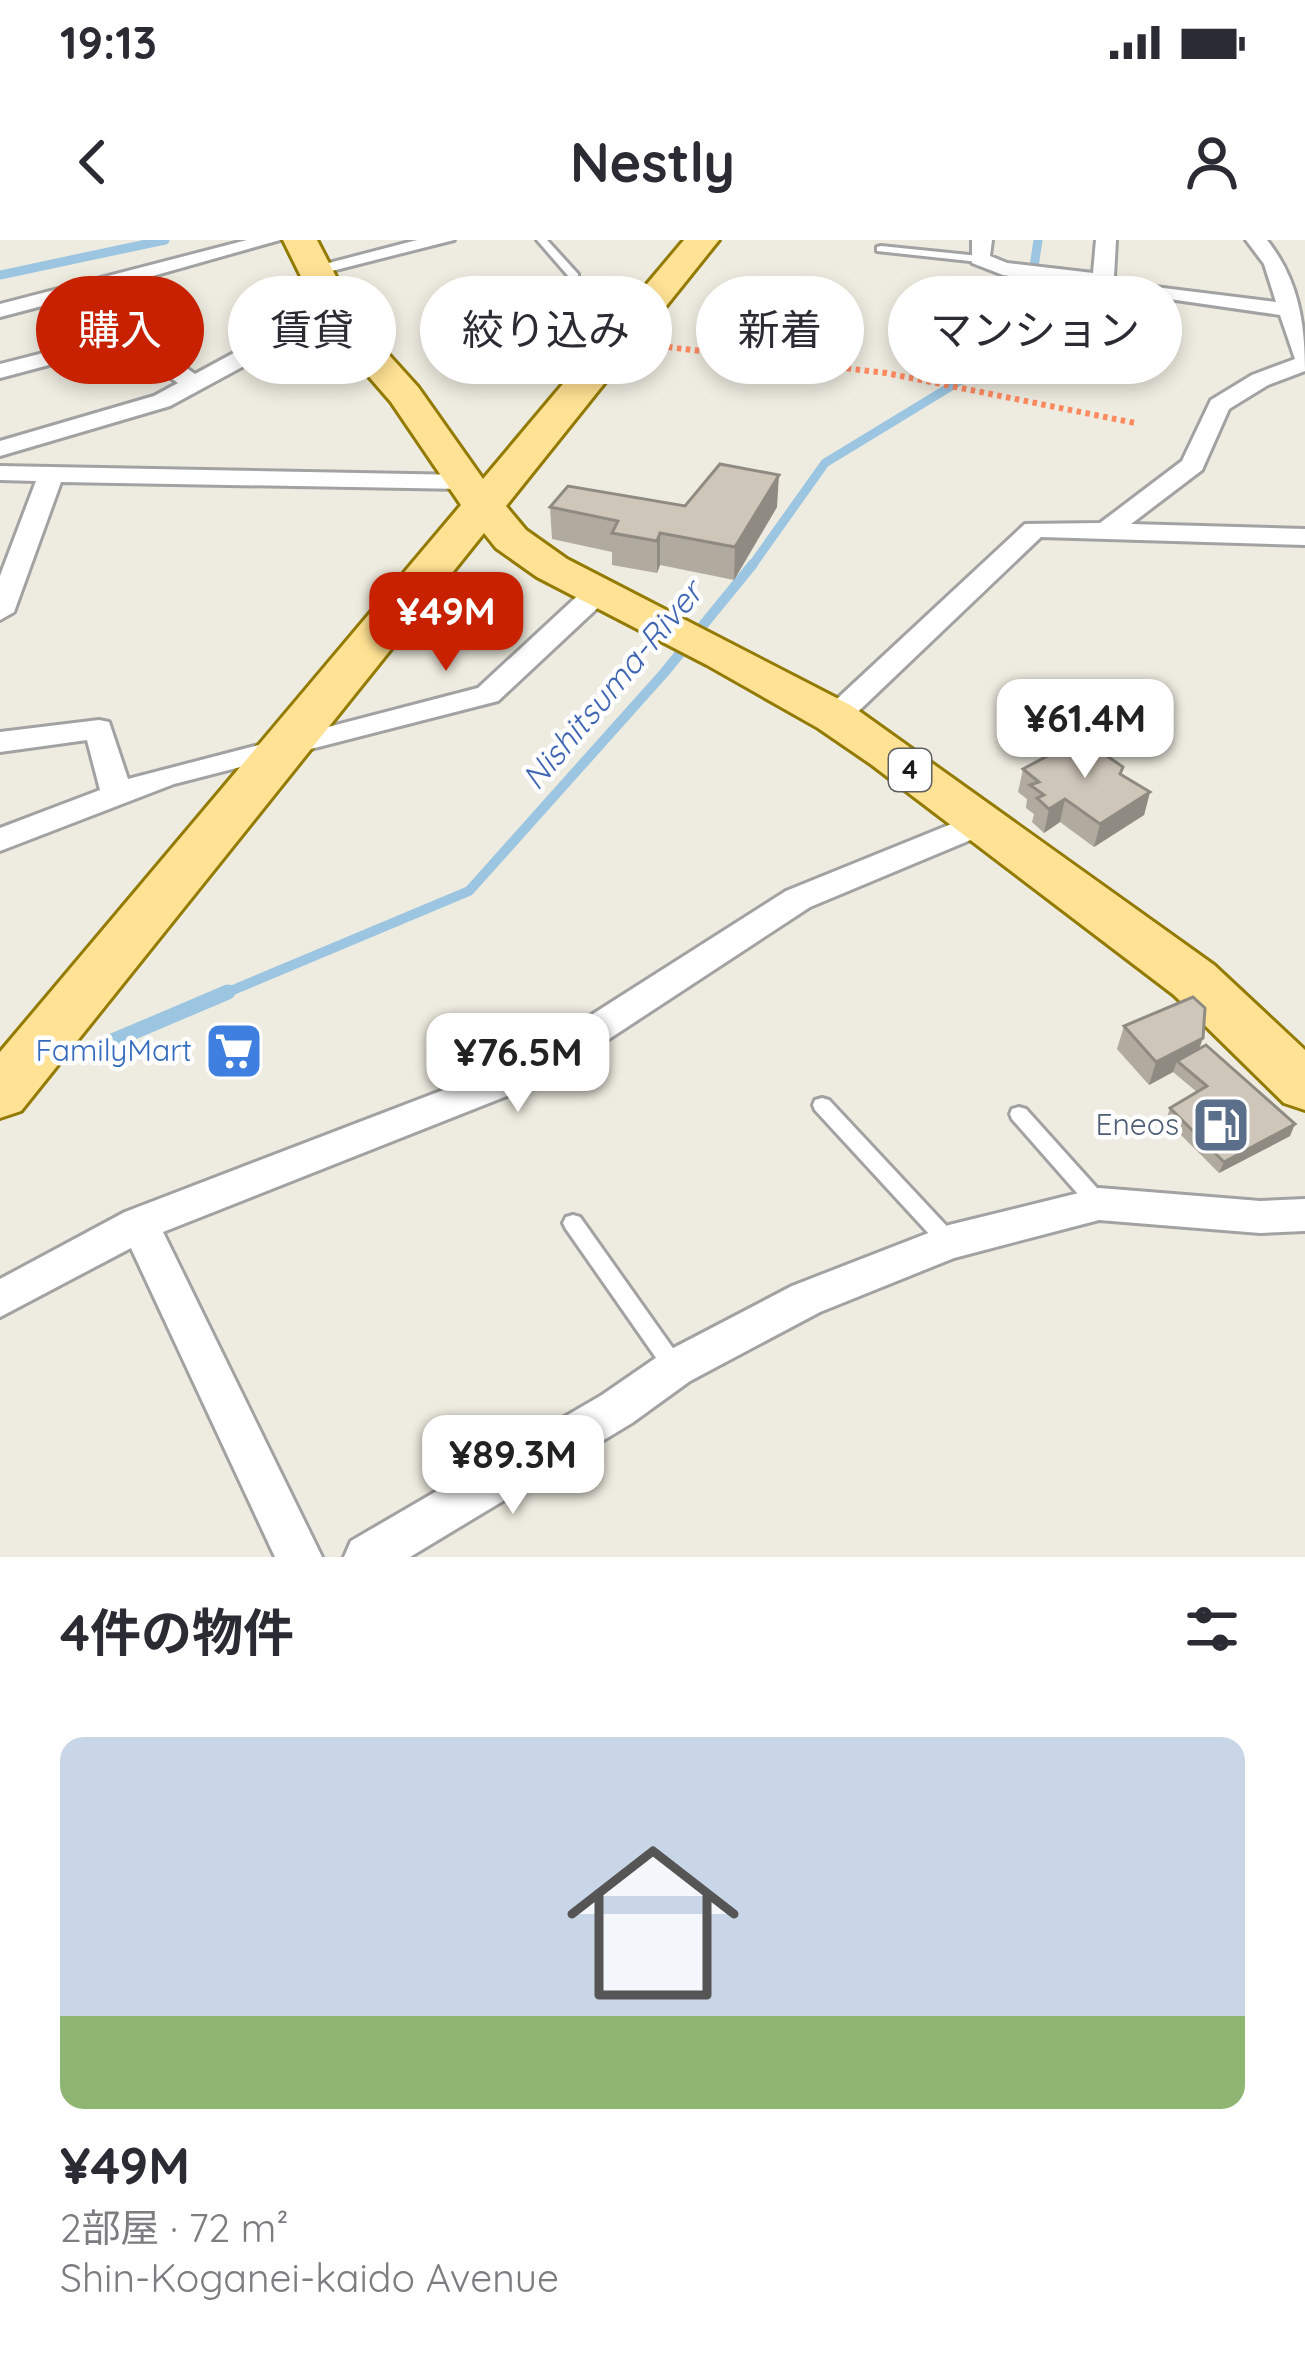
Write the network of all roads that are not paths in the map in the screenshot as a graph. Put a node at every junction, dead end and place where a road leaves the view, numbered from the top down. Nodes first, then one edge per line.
1 (270, 240) edge
2 (444, 240) edge
3 (542, 240) edge
4 (702, 240) edge
5 (1106, 240) edge
6 (1256, 240) edge
7 (881, 250) dead end
8 (981, 250) edge
9 (306, 255) edge
10 (133, 276) edge
11 (574, 276) dead end
12 (1066, 276) edge
13 (1102, 276) edge
14 (1182, 297) edge
15 (36, 301) edge
16 (0, 310) edge
17 (1290, 310) junction
18 (1305, 360) edge
19 (36, 362) edge
20 (0, 371) edge
21 (194, 384) edge
22 (396, 384) edge
23 (0, 449) edge
24 (0, 473) edge
25 (51, 474) junction
26 (473, 493) junction
27 (1106, 531) junction
28 (1305, 537) edge
29 (596, 594) junction
30 (0, 612) edge
31 (835, 718) junction
32 (0, 742) edge
33 (290, 745) junction
34 (117, 797) junction
35 (982, 823) junction
36 (0, 840) edge
37 (1299, 1072) edge
38 (0, 1094) edge
39 (822, 1105) dead end
40 (1019, 1114) dead end
41 (1099, 1204) junction
42 (1305, 1216) edge
43 (573, 1223) dead end
44 (140, 1224) junction
45 (949, 1243) junction
46 (0, 1299) edge
47 (675, 1368) junction
48 (299, 1557) edge
49 (367, 1557) edge

1 - 10 street
2 - 9 street
3 - 11 lane
4 - 26 main road
5 - 13 street
6 - 17 street
7 - 8 lane
8 - 12 street
14 - 17 street
15 - 16 street
17 - 18 street
18 - 27 street
19 - 20 street
21 - 23 street
22 - 26 main road, 4
24 - 25 street
25 - 26 street
25 - 30 street
26 - 29 main road, 4
26 - 33 main road
27 - 28 street
27 - 31 street
29 - 31 main road, 4
29 - 33 street
31 - 35 main road, 4
32 - 34 street
33 - 34 street
33 - 38 main road
34 - 36 street
35 - 37 main road, 4
35 - 44 street
39 - 45 lane
40 - 41 lane
41 - 42 street
41 - 45 street
43 - 47 lane
44 - 46 street
44 - 48 street
45 - 47 street
47 - 49 street

